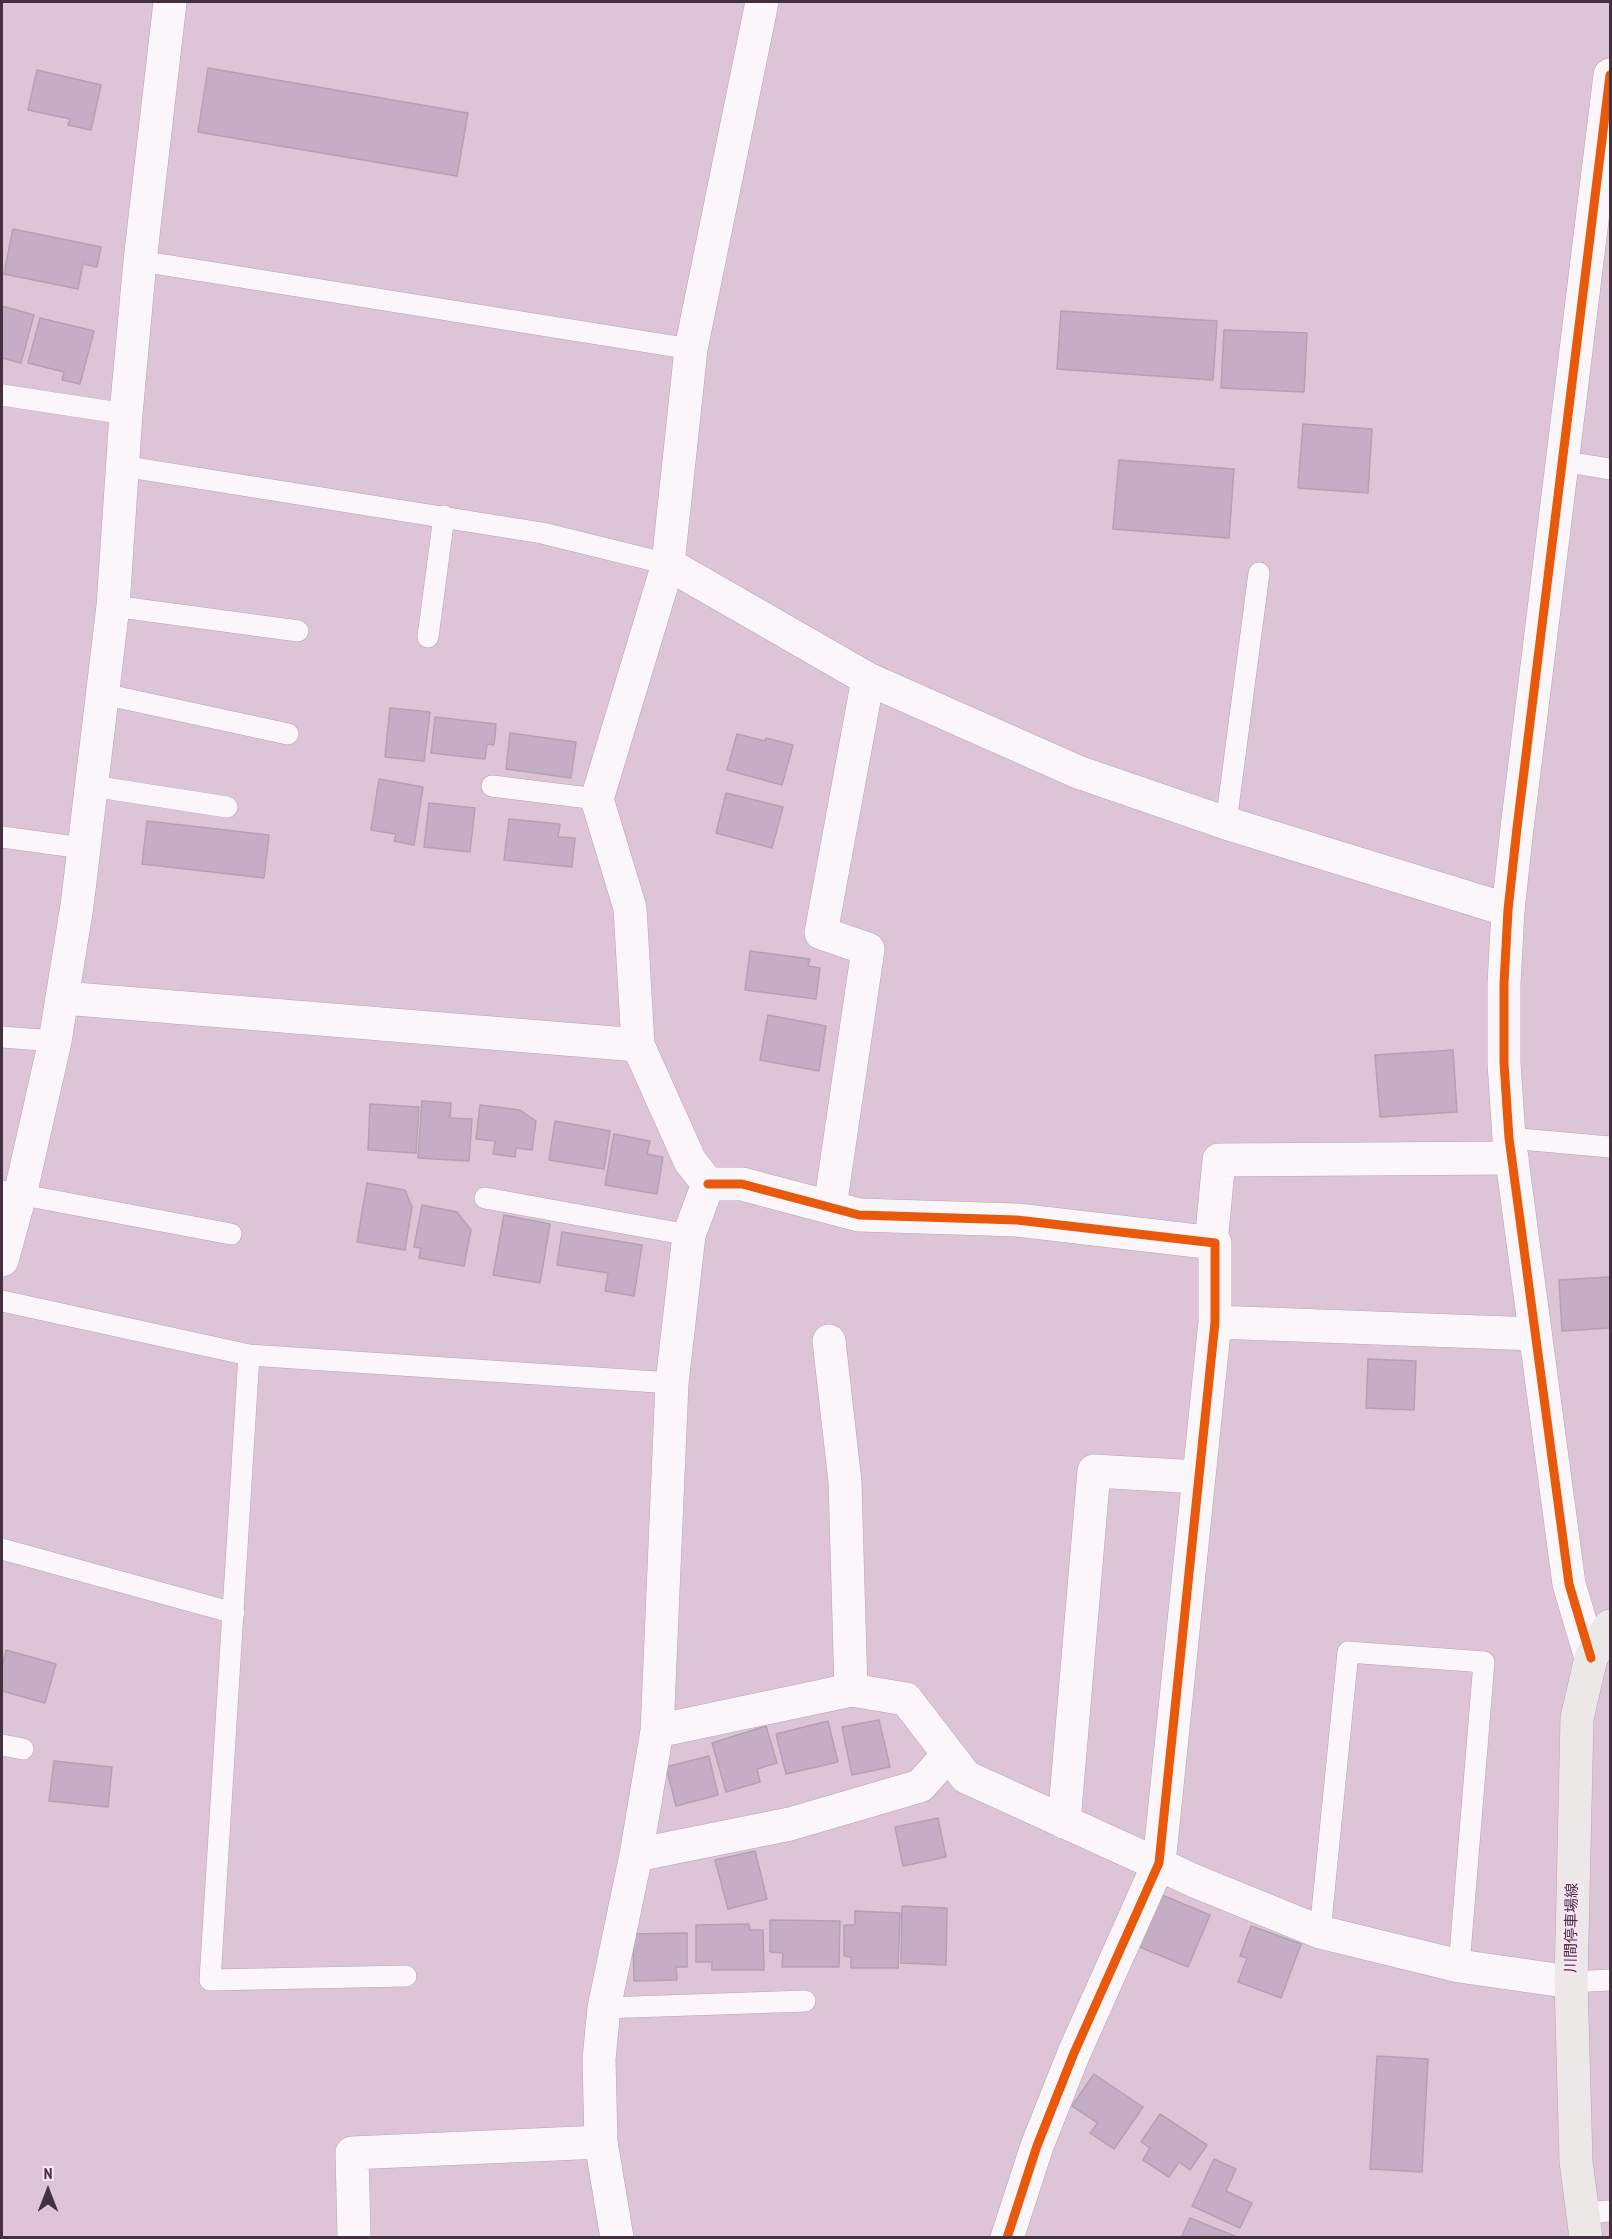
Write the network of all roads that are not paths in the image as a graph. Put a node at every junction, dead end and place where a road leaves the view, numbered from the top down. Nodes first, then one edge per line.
1 (170, 2) edge
2 (762, 2) edge
3 (1611, 75) edge
4 (140, 261) junction
5 (691, 349) junction
6 (2, 395) edge
7 (126, 414) junction
8 (1561, 461) junction
9 (122, 466) junction
10 (1611, 468) edge
11 (444, 516) junction
12 (668, 564) junction
13 (1259, 573) dead end
14 (113, 606) junction
15 (298, 631) dead end
16 (428, 637) dead end
17 (868, 680) junction
18 (103, 694) junction
19 (288, 734) dead end
20 (92, 786) junction
21 (492, 786) dead end
22 (597, 799) junction
23 (227, 807) dead end
24 (1226, 823) junction
25 (2, 837) edge
26 (83, 848) junction
27 (1508, 910) junction
28 (63, 998) junction
29 (2, 1037) edge
30 (55, 1041) junction
31 (638, 1045) junction
32 (1611, 1147) edge
33 (1510, 1148) junction
34 (708, 1184) junction
35 (11, 1193) edge
36 (485, 1198) dead end
37 (830, 1207) junction
38 (231, 1234) dead end
39 (689, 1235) junction
40 (1211, 1243) junction
41 (2, 1260) edge
42 (2, 1301) edge
43 (1215, 1322) junction
44 (1535, 1334) junction
45 (829, 1341) dead end
46 (249, 1355) junction
47 (672, 1383) junction
48 (1198, 1477) junction
49 (2, 1549) edge
50 (234, 1613) junction
51 (1611, 1626) edge
52 (1591, 1658) junction
53 (851, 1690) junction
54 (657, 1731) junction
55 (2, 1745) edge
56 (23, 1749) dead end
57 (948, 1755) junction
58 (1064, 1822) junction
59 (636, 1855) junction
60 (1159, 1863) junction
61 (1320, 1932) junction
62 (1459, 1966) junction
63 (406, 1976) dead end
64 (1611, 1980) edge
65 (1571, 1982) junction
66 (805, 2001) dead end
67 (604, 2008) junction
68 (601, 2142) junction
69 (1593, 2220) edge
70 (354, 2238) edge
71 (617, 2238) edge
72 (1007, 2238) edge

1 - 4 street
2 - 5 street
3 - 8 street
4 - 5 lane
4 - 7 street
5 - 12 street
6 - 7 lane
7 - 9 street
8 - 10 lane
8 - 27 street
9 - 11 lane
9 - 14 street
11 - 12 lane
11 - 16 lane
12 - 17 street
12 - 22 street
13 - 24 lane
14 - 15 lane
14 - 18 street
17 - 24 street
17 - 37 street
18 - 19 lane
18 - 20 street
20 - 23 lane
20 - 26 street
21 - 22 lane
22 - 31 street
24 - 27 street
25 - 26 lane
26 - 28 street
27 - 33 street
28 - 30 street
28 - 31 street
29 - 30 lane
30 - 35 street
31 - 34 street
32 - 33 lane
33 - 40 street
33 - 44 street
34 - 37 street
34 - 39 street
35 - 38 lane
35 - 41 street
36 - 39 lane
37 - 40 street
39 - 47 street
40 - 43 street
42 - 46 lane
43 - 44 street
43 - 48 street
44 - 52 street
45 - 53 street
46 - 47 lane
46 - 50 lane
47 - 54 street
48 - 58 street
48 - 60 street
49 - 50 lane
50 - 63 lane
51 - 52 main road, 川間停車場線
52 - 65 main road, 川間停車場線
53 - 54 street
53 - 57 street
54 - 59 street
55 - 56 lane
57 - 58 street
57 - 59 street
58 - 60 street
59 - 67 street
60 - 61 street
60 - 72 street
61 - 62 street
61 - 62 lane
62 - 65 street
64 - 65 lane
65 - 69 main road, 川間停車場線
66 - 67 lane
67 - 68 street
68 - 70 street
68 - 71 street

